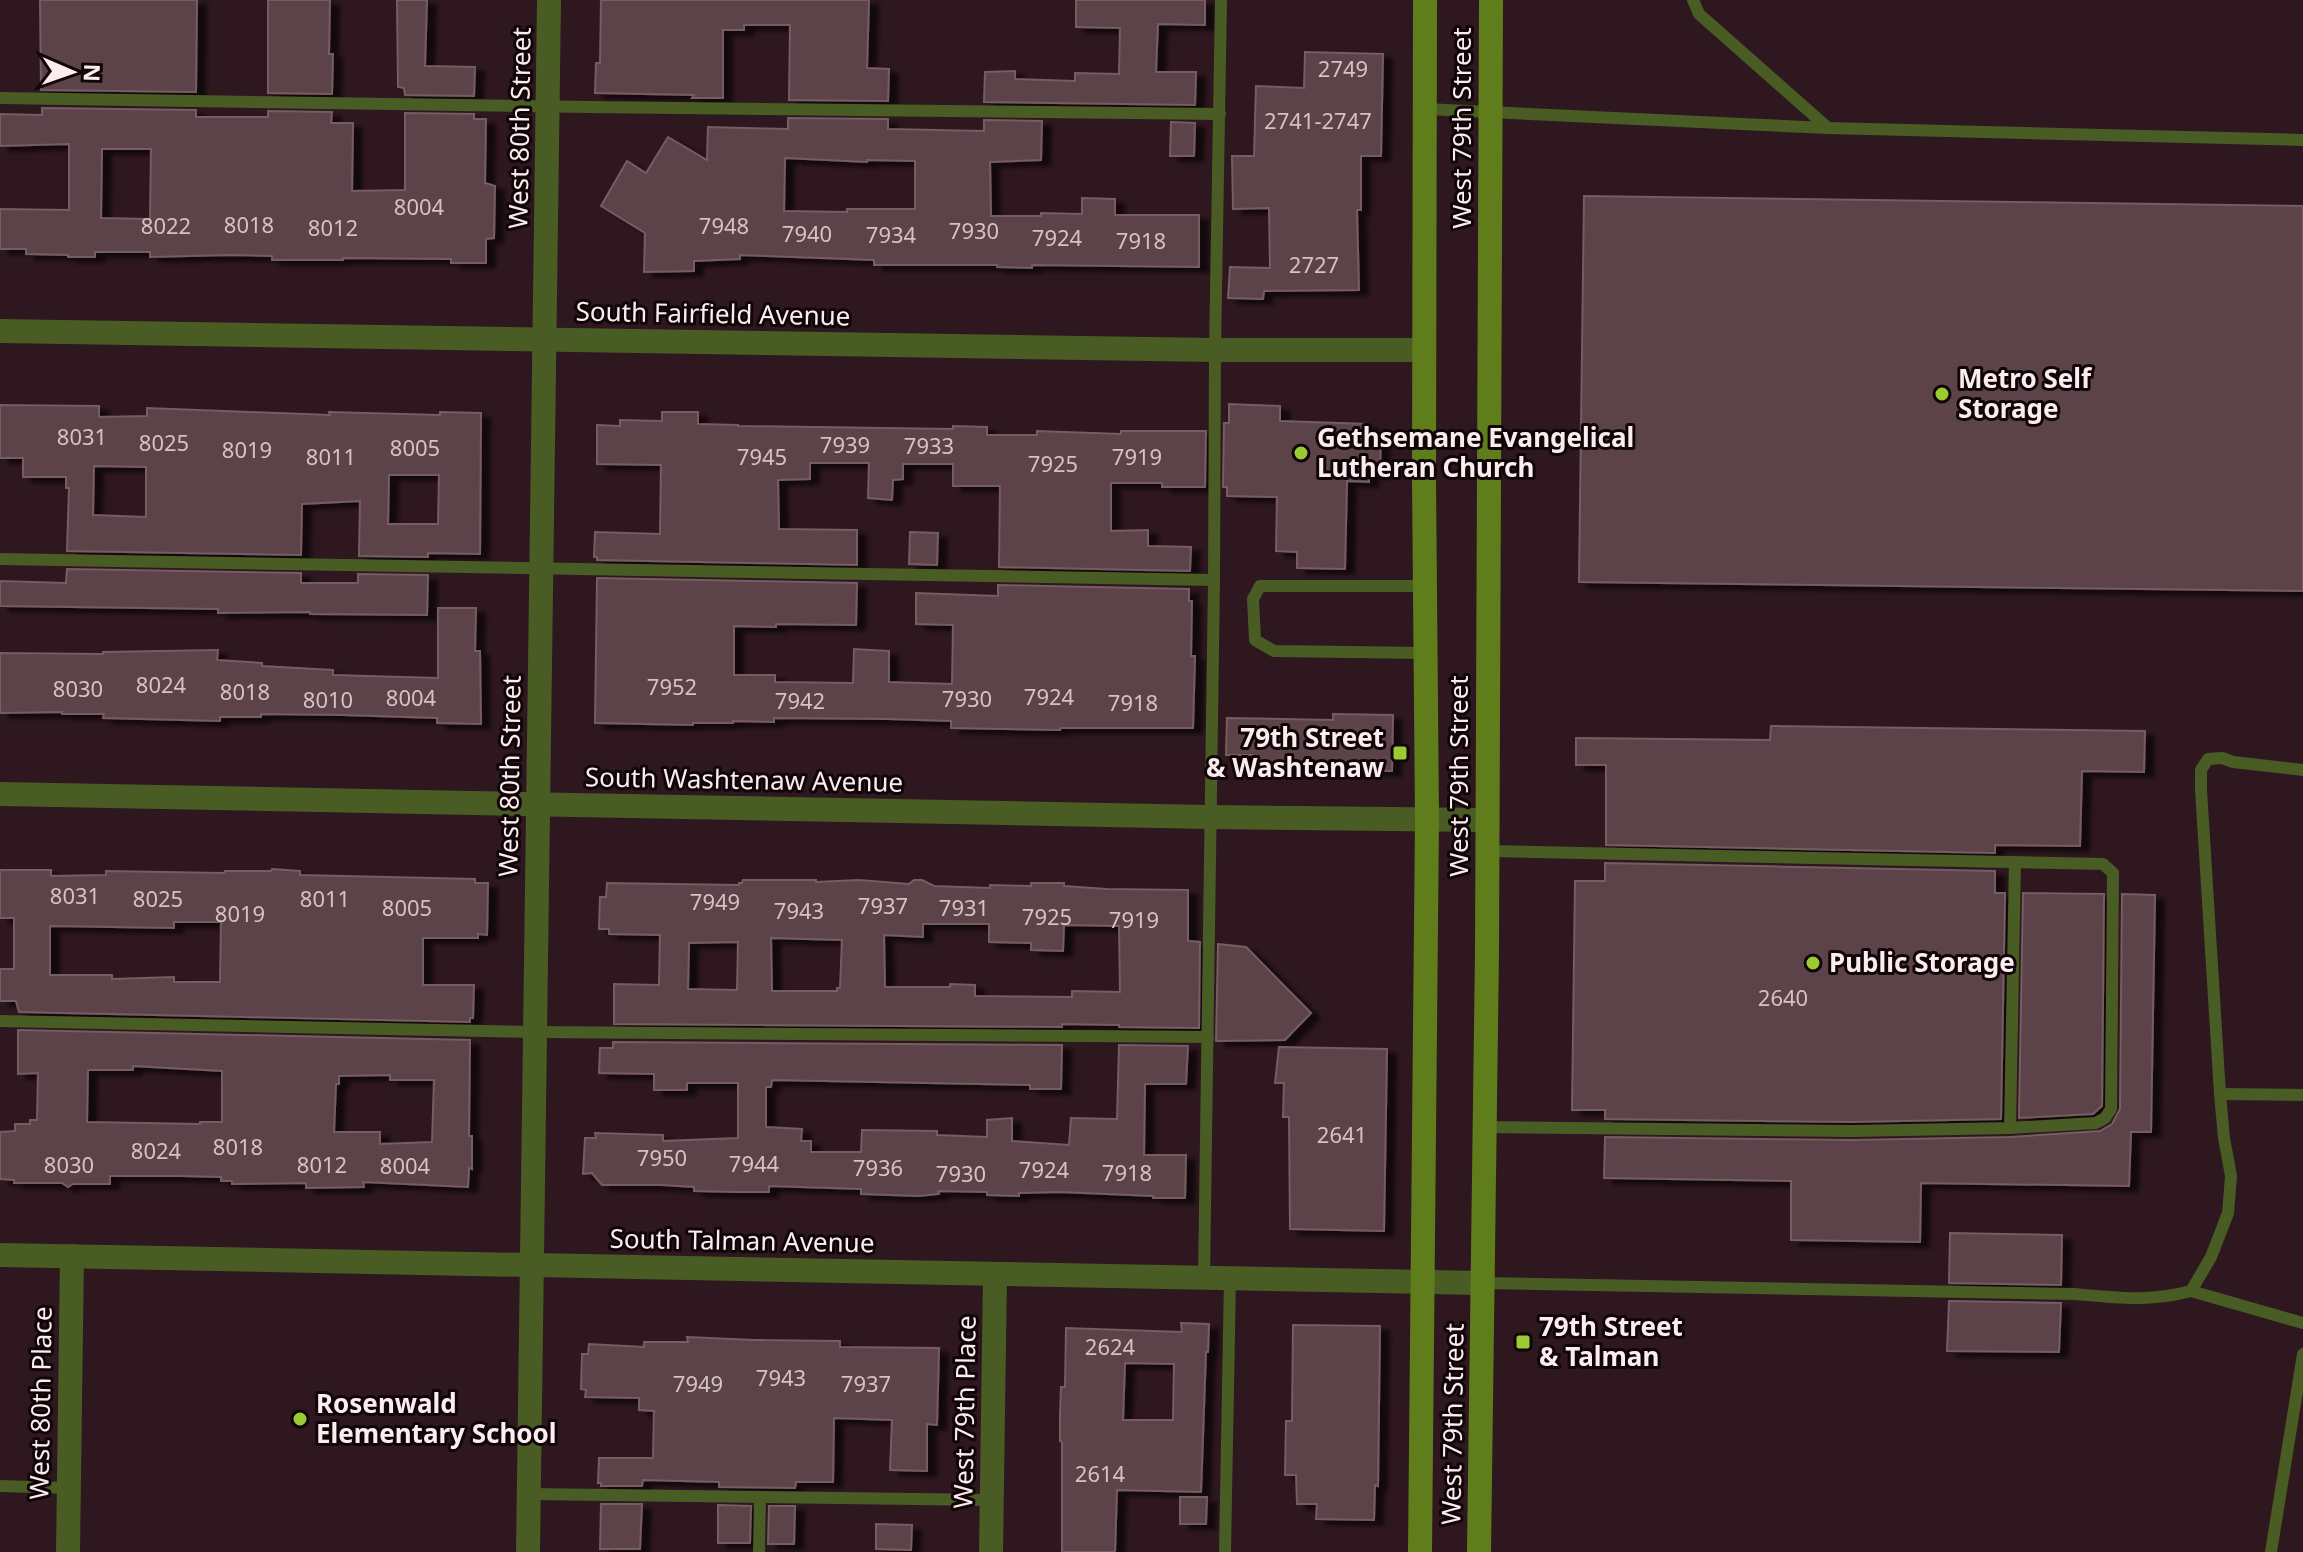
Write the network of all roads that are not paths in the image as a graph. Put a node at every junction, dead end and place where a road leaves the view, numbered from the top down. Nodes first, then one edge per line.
1 (549, 0) edge
2 (1221, 0) edge
3 (1425, 0) edge
4 (1491, 0) edge
5 (1693, 0) edge
6 (0, 98) edge
7 (548, 107) junction
8 (1425, 109) junction
9 (1490, 112) junction
10 (1220, 114) junction
11 (1828, 128) junction
12 (2303, 140) edge
13 (0, 331) edge
14 (544, 340) junction
15 (1215, 350) junction
16 (1424, 350) junction
17 (0, 559) edge
18 (541, 570) junction
19 (1214, 580) junction
20 (1425, 586) junction
21 (1426, 653) junction
22 (2303, 770) edge
23 (0, 794) edge
24 (538, 804) junction
25 (1210, 817) junction
26 (1427, 819) junction
27 (1486, 820) junction
28 (1486, 851) junction
29 (2015, 862) junction
30 (0, 1021) edge
31 (535, 1032) junction
32 (1208, 1037) junction
33 (2220, 1094) junction
34 (2303, 1095) edge
35 (1484, 1127) junction
36 (2010, 1128) junction
37 (0, 1255) edge
38 (72, 1256) junction
39 (532, 1265) junction
40 (995, 1274) junction
41 (1204, 1278) junction
42 (1230, 1278) junction
43 (1423, 1282) junction
44 (1482, 1283) junction
45 (2191, 1291) junction
46 (2303, 1323) edge
47 (2303, 1354) edge
48 (0, 1486) edge
49 (68, 1488) junction
50 (528, 1494) junction
51 (760, 1497) junction
52 (992, 1500) junction
53 (68, 1552) edge
54 (528, 1552) edge
55 (759, 1552) edge
56 (991, 1552) edge
57 (1225, 1552) edge
58 (1420, 1552) edge
59 (1479, 1552) edge
60 (2271, 1552) edge

1 - 7 street, West 80th Street
2 - 10 lane
3 - 8 main road, West 79th Street
4 - 9 main road, West 79th Street
5 - 11 lane
6 - 7 lane
7 - 10 lane
7 - 14 street, West 80th Street
8 - 9 lane
8 - 16 main road, West 79th Street
9 - 11 lane
9 - 27 main road, West 79th Street
10 - 15 lane
11 - 12 lane
13 - 14 street, South Fairfield Avenue
14 - 15 street, South Fairfield Avenue
14 - 18 street, West 80th Street
15 - 16 street, South Fairfield Avenue
15 - 19 lane
16 - 20 main road, West 79th Street
17 - 18 lane
18 - 19 lane
18 - 24 street, West 80th Street
19 - 25 lane
20 - 21 main road, West 79th Street
20 - 21 lane
21 - 26 main road, West 79th Street
22 - 33 lane
23 - 24 street, South Washtenaw Avenue
24 - 25 street, South Washtenaw Avenue
24 - 31 street, West 80th Street
25 - 26 street, South Washtenaw Avenue
25 - 32 lane
26 - 27 street, South Washtenaw Avenue
26 - 43 main road, West 79th Street
27 - 28 main road, West 79th Street
28 - 29 lane
28 - 35 main road, West 79th Street
29 - 36 lane
29 - 36 lane
30 - 31 lane
31 - 32 lane
31 - 39 street, West 80th Street
32 - 41 lane
33 - 34 lane
33 - 45 lane
35 - 36 lane
35 - 44 main road, West 79th Street
37 - 38 street, South Talman Avenue
38 - 39 street, South Talman Avenue
38 - 49 street, West 80th Place
39 - 40 street, South Talman Avenue
39 - 50 street, West 80th Street
40 - 41 street, South Talman Avenue
40 - 52 street, West 79th Place
41 - 42 street, South Talman Avenue
42 - 43 street, South Talman Avenue
42 - 57 lane
43 - 44 street, South Talman Avenue
43 - 58 main road, West 79th Street
44 - 45 lane
44 - 59 main road, West 79th Street
45 - 46 lane
47 - 60 lane
48 - 49 lane
49 - 53 street, West 80th Place
50 - 51 lane
50 - 54 street, West 80th Street
51 - 52 lane
51 - 55 lane
52 - 56 street, West 79th Place

